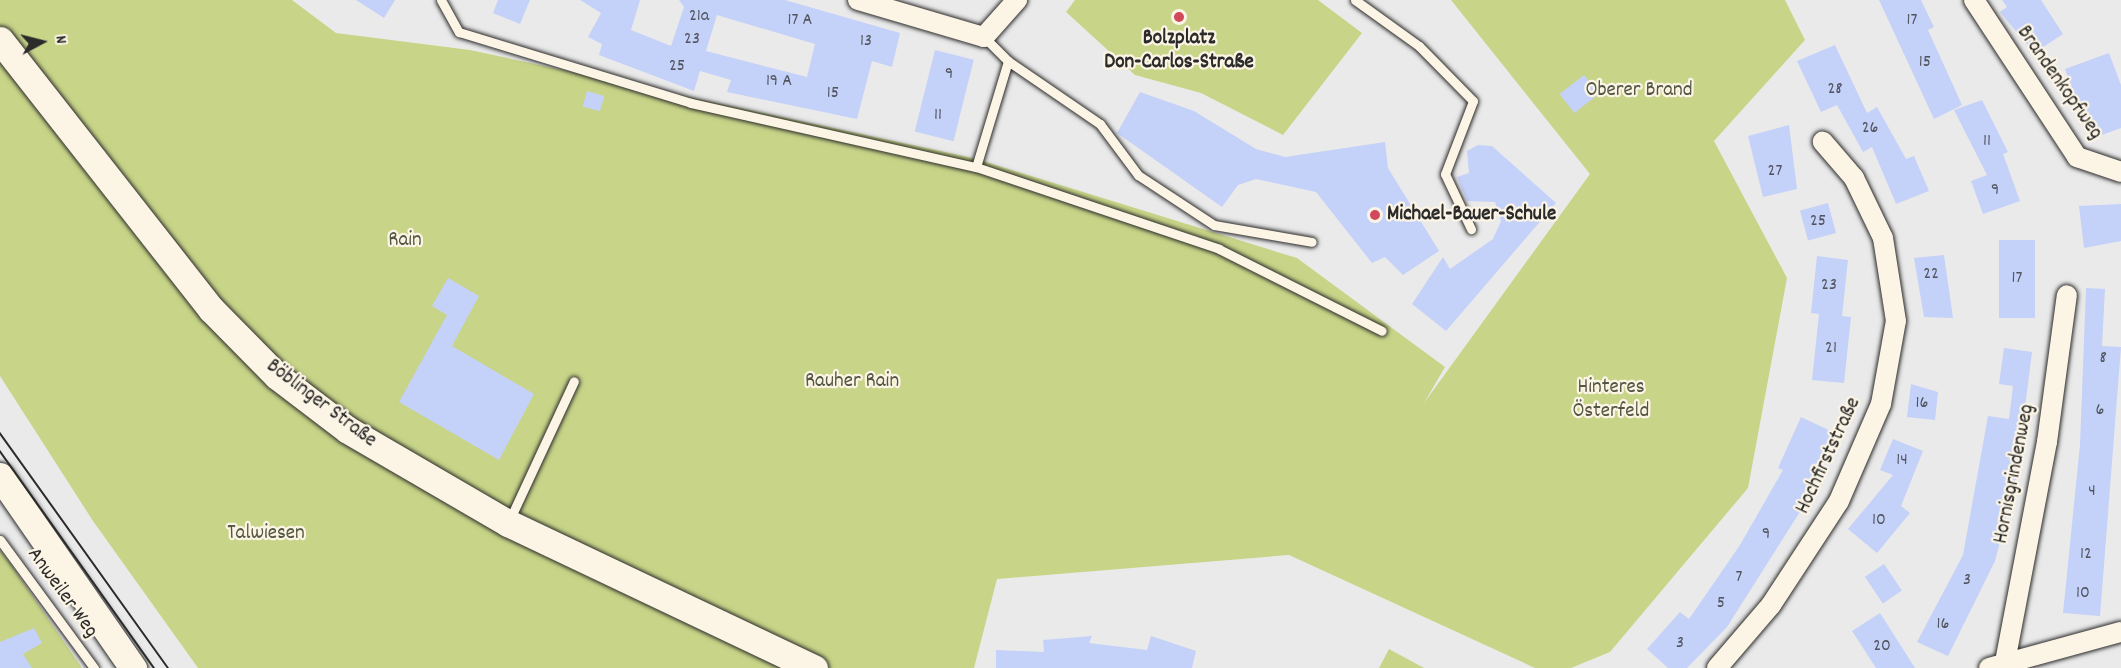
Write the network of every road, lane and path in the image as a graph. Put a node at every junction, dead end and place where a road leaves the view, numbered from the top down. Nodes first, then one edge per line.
1 (441, 0) edge
2 (858, 0) edge
3 (1017, 0) edge
4 (1355, 0) edge
5 (1974, 0) edge
6 (984, 37) junction
7 (0, 40) edge
8 (1008, 61) junction
9 (1823, 142) dead end
10 (976, 167) junction
11 (2121, 172) edge
12 (1471, 230) dead end
13 (1312, 242) dead end
14 (2067, 295) dead end
15 (1382, 331) dead end
16 (574, 381) dead end
17 (0, 476) edge
18 (508, 523) junction
19 (0, 540) edge
20 (2121, 632) edge
21 (1997, 665) edge
22 (94, 668) edge
23 (133, 668) edge
24 (814, 668) edge
25 (1717, 668) edge

1 - 10 lane
2 - 6 street
3 - 6 street
4 - 12 lane
5 - 11 street, Brandenkopfweg
6 - 8 lane
7 - 18 main road, Böblinger Straße
8 - 10 lane
8 - 13 lane
9 - 25 street, Hochfirststraße
10 - 15 lane
14 - 21 street, Hornisgrindenweg
16 - 18 lane
17 - 23 main road
18 - 24 main road, Böblinger Straße
19 - 22 lane, Anweiler Weg
20 - 21 street

